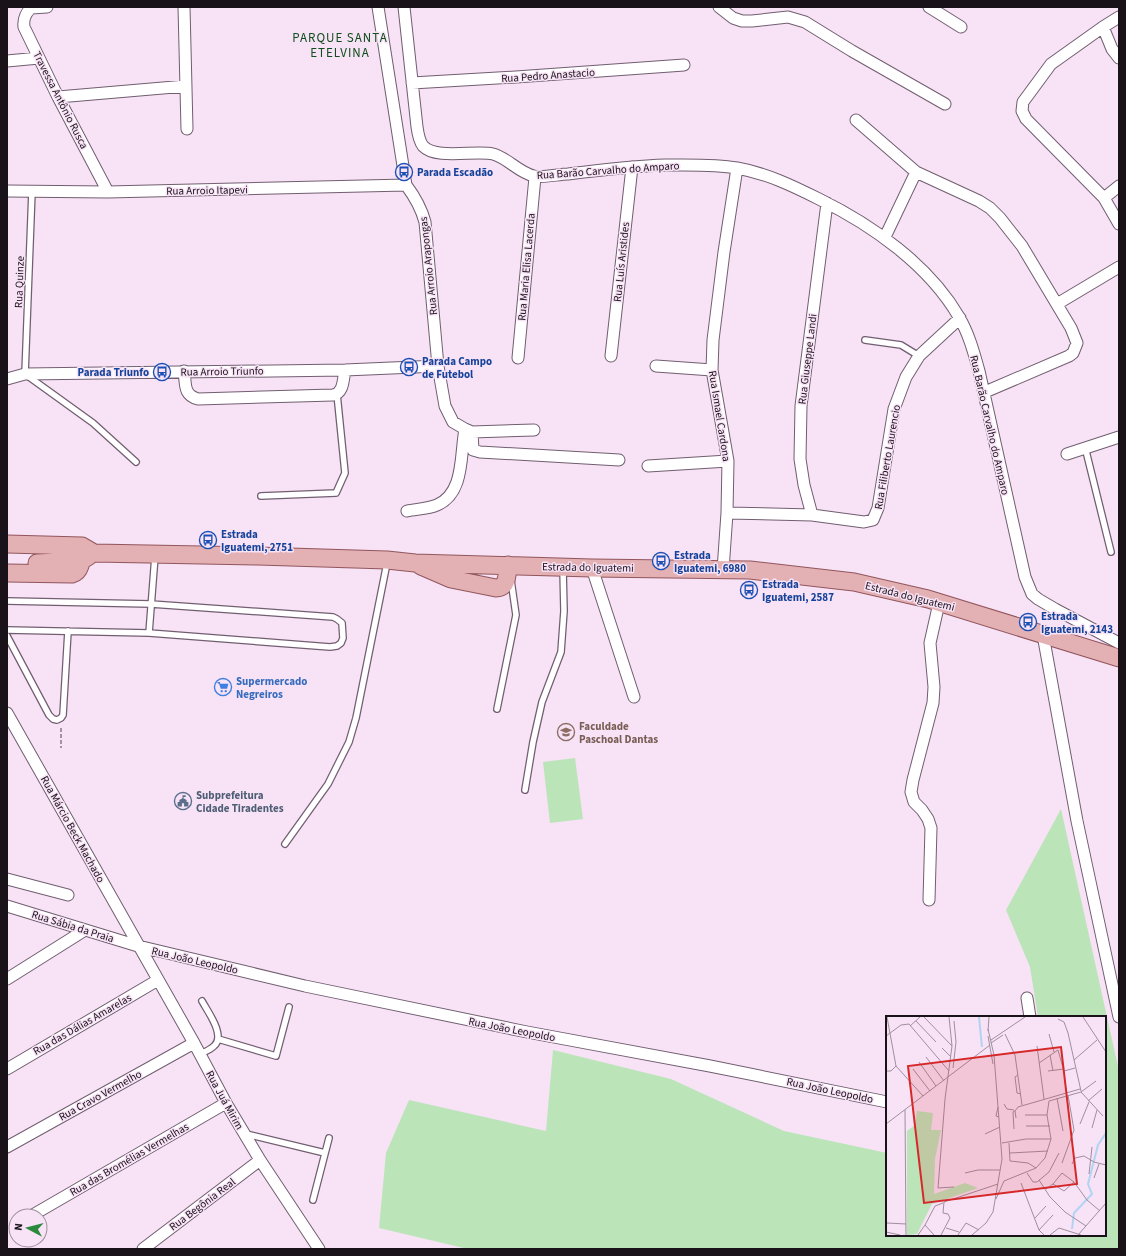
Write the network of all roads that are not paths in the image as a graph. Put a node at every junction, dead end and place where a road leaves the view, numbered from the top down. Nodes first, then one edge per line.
1 (47, 7) edge
2 (184, 7) edge
3 (378, 7) edge
4 (404, 7) edge
5 (719, 7) edge
6 (929, 7) edge
7 (1119, 17) edge
8 (961, 27) dead end
9 (1103, 28) junction
10 (39, 58) junction
11 (1119, 58) edge
12 (7, 61) edge
13 (684, 65) dead end
14 (412, 83) junction
15 (186, 86) junction
16 (58, 98) junction
17 (946, 104) dead end
18 (856, 120) dead end
19 (187, 129) dead end
20 (632, 167) junction
21 (736, 168) junction
22 (916, 172) junction
23 (535, 177) junction
24 (406, 185) junction
25 (1119, 186) edge
26 (7, 191) edge
27 (32, 191) junction
28 (108, 192) junction
29 (1104, 198) junction
30 (827, 203) junction
31 (1119, 224) edge
32 (885, 237) junction
33 (1119, 267) edge
34 (1057, 304) junction
35 (960, 318) junction
36 (865, 340) dead end
37 (611, 356) dead end
38 (919, 356) junction
39 (518, 358) dead end
40 (438, 366) junction
41 (656, 366) dead end
42 (345, 370) junction
43 (712, 370) junction
44 (184, 371) junction
45 (26, 374) junction
46 (7, 379) edge
47 (985, 392) junction
48 (337, 394) junction
49 (468, 430) junction
50 (534, 430) dead end
51 (1119, 437) edge
52 (1085, 447) junction
53 (1067, 454) dead end
54 (619, 460) dead end
55 (136, 462) dead end
56 (728, 462) junction
57 (648, 466) dead end
58 (261, 496) dead end
59 (407, 511) dead end
60 (727, 513) junction
61 (812, 515) junction
62 (7, 544) edge
63 (1111, 552) dead end
64 (86, 553) junction
65 (155, 554) junction
66 (387, 560) junction
67 (415, 563) junction
68 (7, 564) edge
69 (508, 565) junction
70 (563, 567) junction
71 (592, 568) junction
72 (723, 570) junction
73 (7, 573) edge
74 (7, 600) edge
75 (938, 603) junction
76 (152, 604) junction
77 (7, 630) edge
78 (68, 631) junction
79 (149, 633) junction
80 (1043, 635) junction
81 (7, 636) edge
82 (1119, 643) edge
83 (1119, 658) edge
84 (634, 697) dead end
85 (497, 709) dead end
86 (7, 713) edge
87 (525, 790) dead end
88 (286, 844) dead end
89 (7, 879) edge
90 (68, 895) dead end
91 (929, 900) dead end
92 (7, 906) edge
93 (85, 930) junction
94 (138, 946) junction
95 (7, 979) edge
96 (158, 980) junction
97 (1028, 998) dead end
98 (202, 1001) dead end
99 (289, 1007) dead end
100 (1030, 1016) edge
101 (1119, 1017) edge
102 (218, 1039) junction
103 (194, 1043) junction
104 (200, 1054) junction
105 (7, 1069) edge
106 (886, 1102) edge
107 (226, 1103) junction
108 (244, 1134) junction
109 (329, 1138) dead end
110 (7, 1147) edge
111 (325, 1154) junction
112 (260, 1160) junction
113 (313, 1200) dead end
114 (45, 1208) edge
115 (143, 1249) edge
116 (319, 1249) edge

1 - 10 street, Travessa Antônio Rusca
2 - 15 street
3 - 24 street, Rua Arroio Arapongas
4 - 14 street, Rua Barão Carvalho do Amparo
5 - 17 street
6 - 8 street
7 - 9 street
9 - 11 street
9 - 29 street
10 - 12 street
10 - 16 street, Travessa Antônio Rusca
13 - 14 street, Rua Pedro Anastacio
14 - 23 street, Rua Barão Carvalho do Amparo
15 - 16 street
15 - 19 street
16 - 28 street, Travessa Antônio Rusca
18 - 22 street
20 - 21 street, Rua Barão Carvalho do Amparo
20 - 23 street, Rua Barão Carvalho do Amparo
20 - 37 street, Rua Luís Aristides
21 - 30 street, Rua Barão Carvalho do Amparo
21 - 43 street, Rua Ismael Cardona
22 - 32 street
22 - 34 street
23 - 39 street, Rua Maria Elisa Lacerda
24 - 28 street, Rua Arroio Itapevi
24 - 40 street, Rua Arroio Arapongas
25 - 29 street
26 - 27 street, Rua Arroio Itapevi
27 - 28 street, Rua Arroio Itapevi
27 - 45 lane, Rua Quinze
29 - 31 street
30 - 32 street, Rua Barão Carvalho do Amparo
30 - 61 street, Rua Giuseppe Landi
32 - 35 street, Rua Barão Carvalho do Amparo
33 - 34 street
34 - 47 street
35 - 38 street, Rua Filiberto Laurencio
35 - 47 street, Rua Barão Carvalho do Amparo
36 - 38 lane
38 - 61 street, Rua Filiberto Laurencio
40 - 42 street, Rua Arroio Triunfo
40 - 49 street, Rua Arroio Arapongas
41 - 43 street
42 - 44 street, Rua Arroio Triunfo
42 - 48 street
43 - 56 street, Rua Ismael Cardona
44 - 45 street, Rua Arroio Triunfo
44 - 48 street
45 - 46 street, Rua Arroio Triunfo
45 - 55 lane
47 - 82 street, Rua Barão Carvalho do Amparo
48 - 58 lane
49 - 50 street
49 - 54 street
49 - 59 street
51 - 52 street
52 - 53 street
52 - 63 lane
56 - 57 street
56 - 60 street, Rua Ismael Cardona
60 - 61 street, Rua Filiberto Laurencio
60 - 72 street, Rua Ismael Cardona
62 - 64 main road, Estrada do Iguatemi
64 - 65 main road, Estrada do Iguatemi
64 - 68 main road, Estrada do Iguatemi
64 - 73 main road
65 - 66 main road, Estrada do Iguatemi
65 - 76 lane
66 - 67 main road, Estrada do Iguatemi
66 - 88 lane
67 - 69 main road, Estrada do Iguatemi
67 - 69 main road
69 - 70 main road, Estrada do Iguatemi
69 - 85 lane
70 - 71 main road, Estrada do Iguatemi
70 - 87 lane
71 - 72 main road, Estrada do Iguatemi
71 - 84 street
72 - 75 main road, Estrada do Iguatemi
74 - 76 lane
75 - 80 main road, Estrada do Iguatemi
75 - 91 street
76 - 79 lane
76 - 79 lane
77 - 78 lane
78 - 79 lane
78 - 81 lane
80 - 83 main road, Estrada do Iguatemi
80 - 101 street
86 - 94 street, Rua Márcio Beck Machado
89 - 90 street
92 - 93 street, Rua Sábia da Praia
93 - 94 street, Rua Sábia da Praia
93 - 95 street
94 - 96 street, Rua Juá Mirim
94 - 106 street, Rua João Leopoldo
96 - 103 street, Rua Juá Mirim
96 - 105 street, Rua das Dálias Amarelas
97 - 100 street
98 - 102 lane
99 - 102 lane
102 - 104 lane
103 - 104 street, Rua Juá Mirim
103 - 110 street, Rua Cravo Vermelho
104 - 107 street, Rua Juá Mirim
107 - 108 street, Rua Juá Mirim
107 - 114 street, Rua das Bromélias Vermelhas
108 - 111 lane
108 - 112 street, Rua Juá Mirim
109 - 111 lane
111 - 113 lane
112 - 115 street, Rua Begônia Real
112 - 116 street, Rua Juá Mirim

